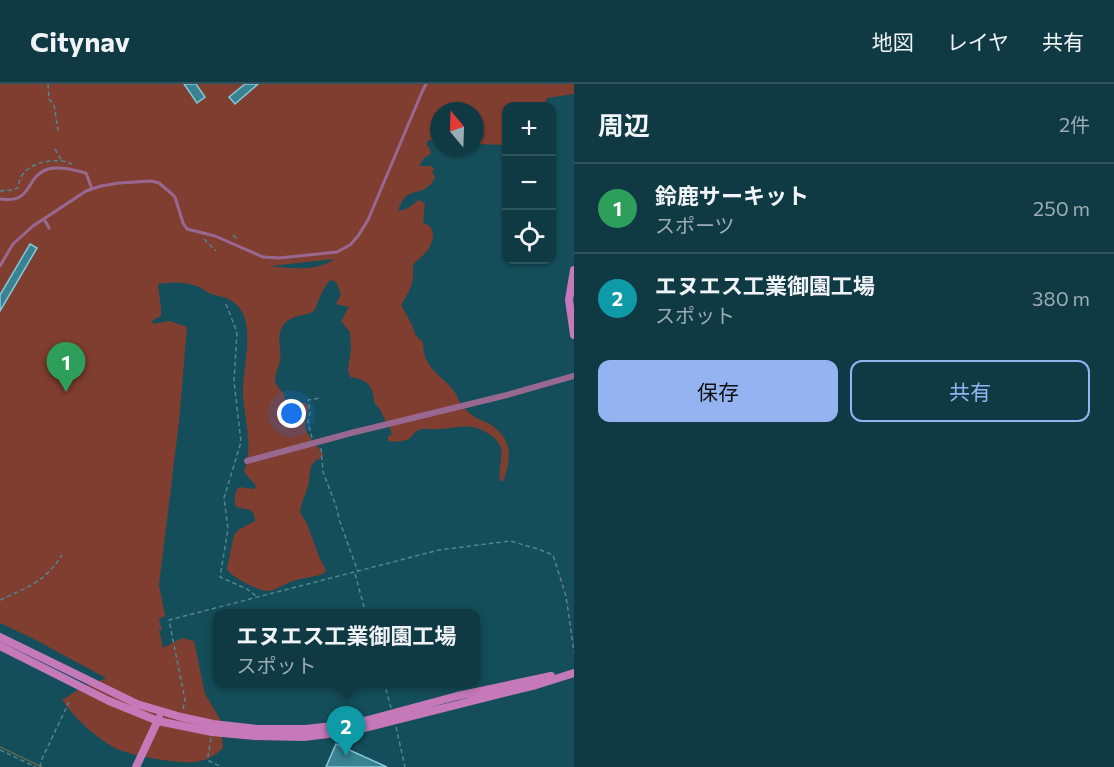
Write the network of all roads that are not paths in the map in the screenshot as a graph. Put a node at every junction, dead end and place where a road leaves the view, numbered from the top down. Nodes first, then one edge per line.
1 (426, 84) edge
2 (92, 189) junction
3 (0, 199) edge
4 (44, 219) junction
5 (49, 228) dead end
6 (0, 266) edge
7 (574, 270) edge
8 (574, 335) edge
9 (574, 376) edge
10 (247, 461) dead end
11 (0, 637) edge
12 (0, 646) edge
13 (574, 672) edge
14 (160, 716) junction
15 (393, 717) junction
16 (136, 767) edge

1 - 2 lane
2 - 3 lane
2 - 4 lane
4 - 5 lane
4 - 6 lane
7 - 8 street
9 - 10 street
11 - 14 street
12 - 14 street
13 - 15 street
14 - 15 street
14 - 15 street
14 - 16 street

